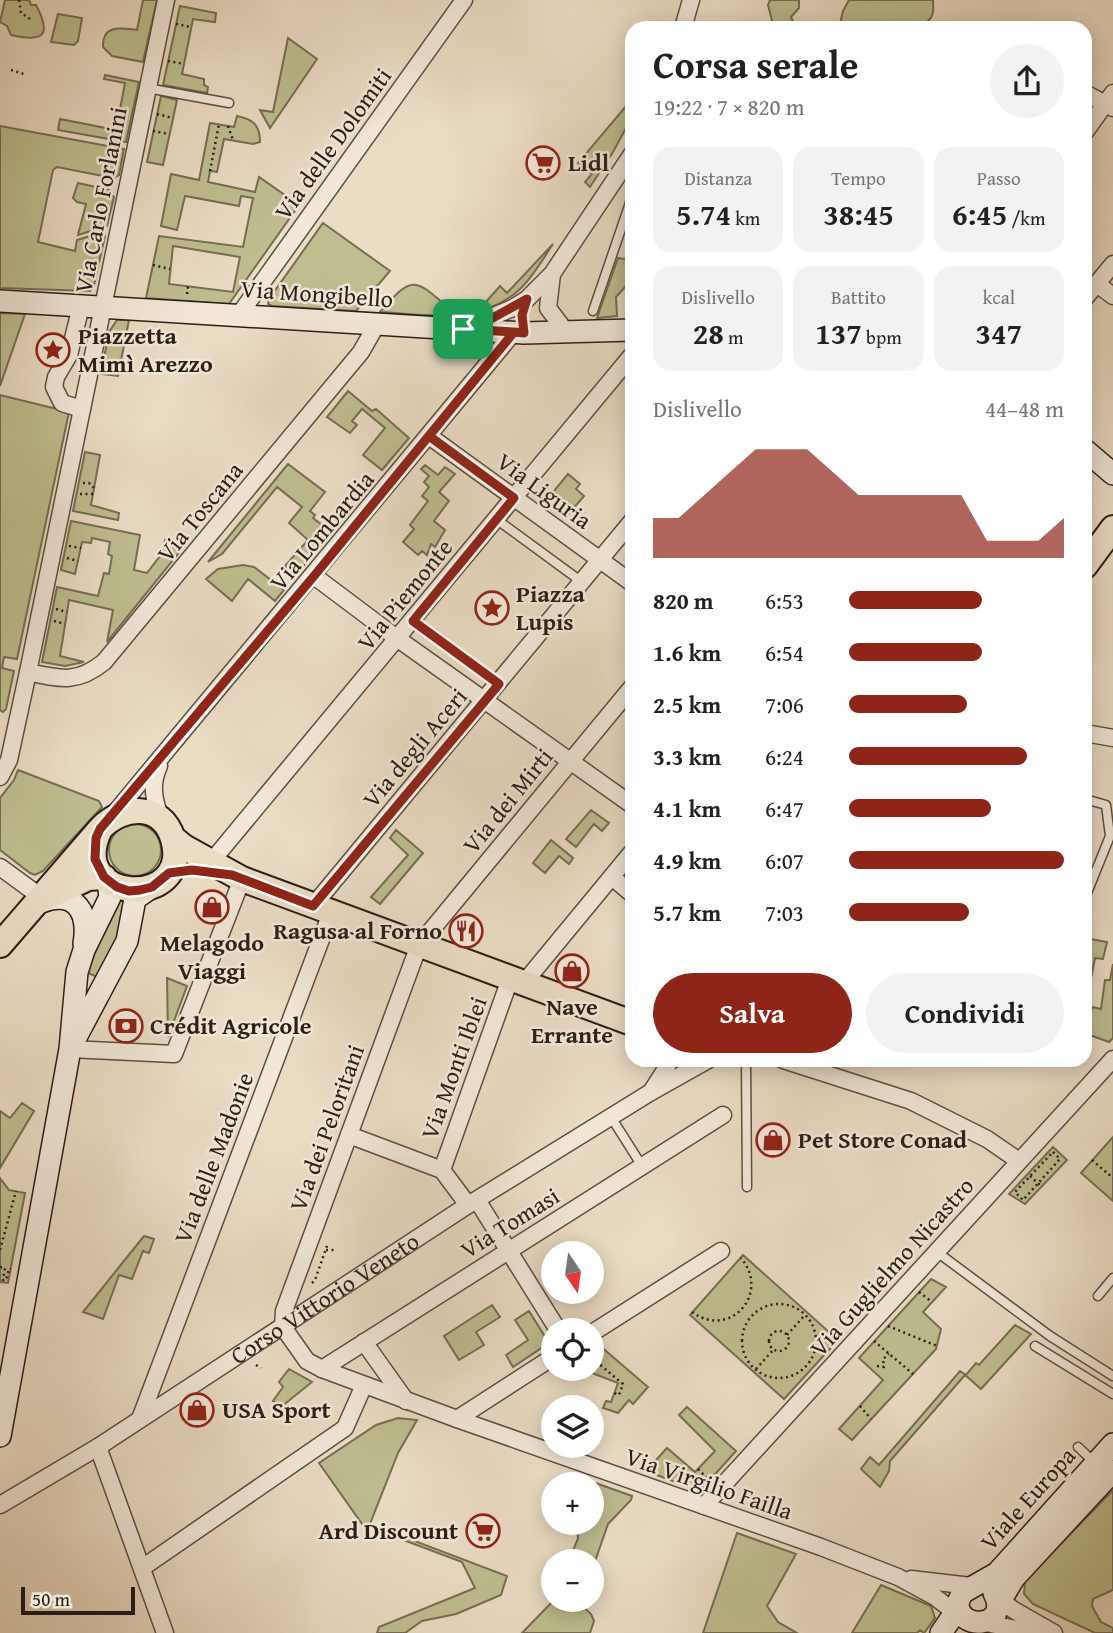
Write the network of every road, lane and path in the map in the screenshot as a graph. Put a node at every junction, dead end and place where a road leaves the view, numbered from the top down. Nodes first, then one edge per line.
1 (19, 0) edge
2 (166, 0) edge
3 (464, 0) edge
4 (691, 0) edge
5 (30, 19) dead end
6 (685, 21) edge
7 (176, 24) dead end
8 (191, 27) dead end
9 (168, 61) dead end
10 (184, 64) dead end
11 (11, 70) dead end
12 (24, 74) dead end
13 (147, 88) junction
14 (1092, 95) edge
15 (1111, 102) edge
16 (229, 103) dead end
17 (157, 114) dead end
18 (173, 118) dead end
19 (219, 124) dead end
20 (1092, 124) edge
21 (228, 126) dead end
22 (153, 131) dead end
23 (169, 134) dead end
24 (233, 140) dead end
25 (211, 170) dead end
26 (625, 170) edge
27 (625, 217) edge
28 (1113, 264) edge
29 (153, 265) dead end
30 (170, 269) dead end
31 (552, 274) junction
32 (1097, 284) junction
33 (1092, 290) edge
34 (1113, 296) edge
35 (527, 299) junction
36 (0, 301) edge
37 (81, 306) junction
38 (103, 307) junction
39 (548, 308) junction
40 (593, 311) dead end
41 (239, 315) junction
42 (377, 324) junction
43 (463, 329) junction
44 (625, 330) edge
45 (566, 332) junction
46 (524, 333) junction
47 (625, 363) edge
48 (82, 409) junction
49 (429, 436) junction
50 (1092, 456) edge
51 (1113, 474) edge
52 (78, 487) dead end
53 (94, 488) dead end
54 (76, 494) dead end
55 (93, 494) dead end
56 (514, 498) junction
57 (496, 519) junction
58 (1113, 528) edge
59 (625, 529) edge
60 (66, 545) dead end
61 (81, 548) dead end
62 (1092, 556) edge
63 (64, 557) dead end
64 (1113, 557) edge
65 (600, 559) junction
66 (78, 561) dead end
67 (1092, 571) edge
68 (314, 576) junction
69 (625, 578) edge
70 (582, 582) junction
71 (53, 609) dead end
72 (67, 612) dead end
73 (51, 620) dead end
74 (413, 621) junction
75 (65, 624) dead end
76 (398, 639) junction
77 (28, 672) junction
78 (499, 684) junction
79 (625, 695) edge
80 (485, 701) junction
81 (1092, 734) edge
82 (1113, 738) edge
83 (163, 757) junction
84 (571, 761) junction
85 (0, 778) edge
86 (625, 800) edge
87 (1092, 801) edge
88 (105, 824) junction
89 (167, 830) junction
90 (625, 861) edge
91 (0, 867) edge
92 (228, 872) junction
93 (612, 877) junction
94 (106, 879) junction
95 (160, 880) junction
96 (1092, 881) edge
97 (625, 888) edge
98 (37, 902) junction
99 (322, 909) junction
100 (419, 945) junction
101 (0, 946) edge
102 (83, 950) junction
103 (517, 981) junction
104 (625, 1020) edge
105 (70, 1049) junction
106 (1113, 1059) edge
107 (666, 1067) edge
108 (696, 1067) edge
109 (746, 1067) edge
110 (805, 1067) edge
111 (651, 1092) junction
112 (723, 1115) dead end
113 (611, 1117) junction
114 (349, 1135) junction
115 (1092, 1160) dead end
116 (642, 1167) junction
117 (442, 1170) junction
118 (1026, 1171) junction
119 (1113, 1178) edge
120 (1039, 1184) junction
121 (747, 1187) dead end
122 (16, 1191) dead end
123 (473, 1203) junction
124 (328, 1243) dead end
125 (0, 1250) edge
126 (326, 1250) junction
127 (337, 1250) dead end
128 (509, 1251) junction
129 (721, 1251) dead end
130 (937, 1252) junction
131 (741, 1258) dead end
132 (0, 1267) edge
133 (10, 1269) dead end
134 (1113, 1278) edge
135 (312, 1283) dead end
136 (919, 1292) dead end
137 (1098, 1296) dead end
138 (932, 1302) dead end
139 (692, 1312) dead end
140 (805, 1315) junction
141 (551, 1318) edge
142 (604, 1325) edge
143 (888, 1326) dead end
144 (283, 1327) junction
145 (787, 1335) junction
146 (874, 1341) dead end
147 (364, 1342) junction
148 (937, 1346) dead end
149 (1035, 1346) dead end
150 (774, 1349) junction
151 (889, 1354) junction
152 (256, 1365) dead end
153 (541, 1365) edge
154 (877, 1366) dead end
155 (261, 1368) dead end
156 (604, 1368) edge
157 (322, 1369) junction
158 (756, 1369) junction
159 (913, 1374) dead end
160 (1113, 1376) edge
161 (364, 1385) junction
162 (614, 1393) dead end
163 (1113, 1394) edge
164 (406, 1401) junction
165 (860, 1406) dead end
166 (140, 1419) junction
167 (457, 1419) junction
168 (872, 1419) dead end
169 (0, 1436) edge
170 (1113, 1444) edge
171 (98, 1447) junction
172 (1079, 1447) dead end
173 (1104, 1467) edge
174 (698, 1469) dead end
175 (710, 1480) dead end
176 (0, 1505) edge
177 (704, 1506) junction
178 (142, 1568) junction
179 (898, 1577) junction
180 (977, 1608) edge
181 (165, 1633) edge
182 (941, 1633) edge
183 (1035, 1633) edge
184 (1054, 1633) edge

1 - 5 path
2 - 13 street, Via Carlo Forlanini
3 - 41 street, Via delle Dolomiti
4 - 6 street
7 - 8 path
9 - 10 path
11 - 12 path
13 - 16 lane
13 - 38 street, Via Carlo Forlanini
14 - 15 street
15 - 20 street
17 - 18 path
19 - 25 path
21 - 24 path
22 - 23 path
26 - 31 street
27 - 40 lane
28 - 32 street
29 - 30 path
31 - 35 street
31 - 39 street
32 - 33 street
32 - 34 street
35 - 43 street
35 - 46 street
36 - 37 street, Via Mongibello
37 - 38 street, Via Mongibello
37 - 48 street
38 - 41 street, Via Mongibello
38 - 48 street, Via Carlo Forlanini
39 - 45 street
39 - 46 street, Via Lombardia
41 - 42 street, Via Mongibello
42 - 43 street, Via Mongibello
42 - 77 street, Via Toscana
43 - 46 street, Via Mongibello
44 - 45 street, Via Mongibello
45 - 46 street, Via Mongibello
46 - 49 street, Via Lombardia
47 - 56 street, Via Piemonte
48 - 77 street, Via Carlo Forlanini
49 - 56 street, Via Liguria
49 - 68 street, Via Lombardia
50 - 51 street
52 - 53 path
54 - 55 path
56 - 57 street, Via Piemonte
56 - 65 street, Via Liguria
57 - 70 lane
57 - 74 street, Via Piemonte
58 - 62 main road
59 - 65 street, Via degli Aceri
60 - 61 path
63 - 66 path
64 - 67 main road
65 - 69 street, Via Liguria
65 - 70 street, Via degli Aceri
68 - 76 street
68 - 83 street, Via Lombardia
70 - 78 street, Via degli Aceri
71 - 72 path
73 - 75 path
74 - 76 street, Via Piemonte
74 - 78 lane
76 - 80 street
76 - 92 street, Via Piemonte
77 - 85 street, Via Carlo Forlanini
78 - 80 street, Via degli Aceri
79 - 84 street, Via dei Mirti
80 - 84 street
80 - 99 street, Via degli Aceri
81 - 82 street
83 - 88 street, Via Lombardia
83 - 89 street
84 - 86 street
84 - 100 street, Via dei Mirti
87 - 96 lane
88 - 89 main road
88 - 94 main road
88 - 98 main road
89 - 92 main road
89 - 95 main road
90 - 93 street
91 - 98 street
92 - 95 main road
92 - 99 main road
92 - 105 street, Via Piemonte
93 - 97 street
93 - 103 street
94 - 95 main road
94 - 98 main road
94 - 102 street
95 - 105 street
98 - 101 main road
98 - 102 street
99 - 100 main road
99 - 166 street, Via delle Madonie
100 - 103 main road
100 - 114 street, Via dei Peloritani
102 - 105 street
103 - 104 main road
103 - 117 street, Via Monti Iblei
105 - 169 street
106 - 118 street, Via Guglielmo Nicastro
107 - 111 street
108 - 111 street, Corso Vittorio Veneto
109 - 121 lane
110 - 118 street
111 - 113 street, Corso Vittorio Veneto
112 - 116 street, Via Tomasi
113 - 116 lane
113 - 123 street, Corso Vittorio Veneto
114 - 117 street
114 - 144 street, Via dei Peloritani
115 - 119 path
116 - 128 street, Via Tomasi
117 - 123 street, Via Monti Iblei
118 - 120 path
118 - 120 path
118 - 120 path
118 - 130 street, Via Guglielmo Nicastro
122 - 125 path
123 - 128 street, Via Monti Iblei
123 - 144 street, Corso Vittorio Veneto
124 - 126 path
126 - 127 path
126 - 135 path
128 - 141 street, Via Monti Iblei
128 - 147 street, Via Tomasi
129 - 142 street
130 - 160 lane
130 - 177 street, Via Guglielmo Nicastro
131 - 139 path
132 - 133 path
134 - 137 lane
136 - 138 path
140 - 145 path
140 - 158 path
140 - 158 path
143 - 148 path
144 - 157 street, Via Virgilio Failla
144 - 166 street, Corso Vittorio Veneto
145 - 150 path
145 - 150 path
146 - 151 path
147 - 157 street, Via Tomasi
147 - 164 street
149 - 163 lane
150 - 158 path
151 - 154 path
151 - 159 path
152 - 155 path
153 - 167 street
156 - 162 path
157 - 161 street, Via Virgilio Failla
161 - 164 street, Via Virgilio Failla
161 - 178 street
164 - 167 street, Via Virgilio Failla
165 - 168 path
166 - 171 street, Corso Vittorio Veneto
167 - 177 street, Via Virgilio Failla
170 - 173 street, Viale Europa
171 - 176 street, Corso Vittorio Veneto
171 - 178 street
172 - 173 lane
173 - 180 street, Viale Europa
174 - 175 path
177 - 179 street, Via Virgilio Failla
178 - 181 street
179 - 180 street
179 - 180 street
180 - 182 street, Viale Europa
180 - 183 street
180 - 184 street

